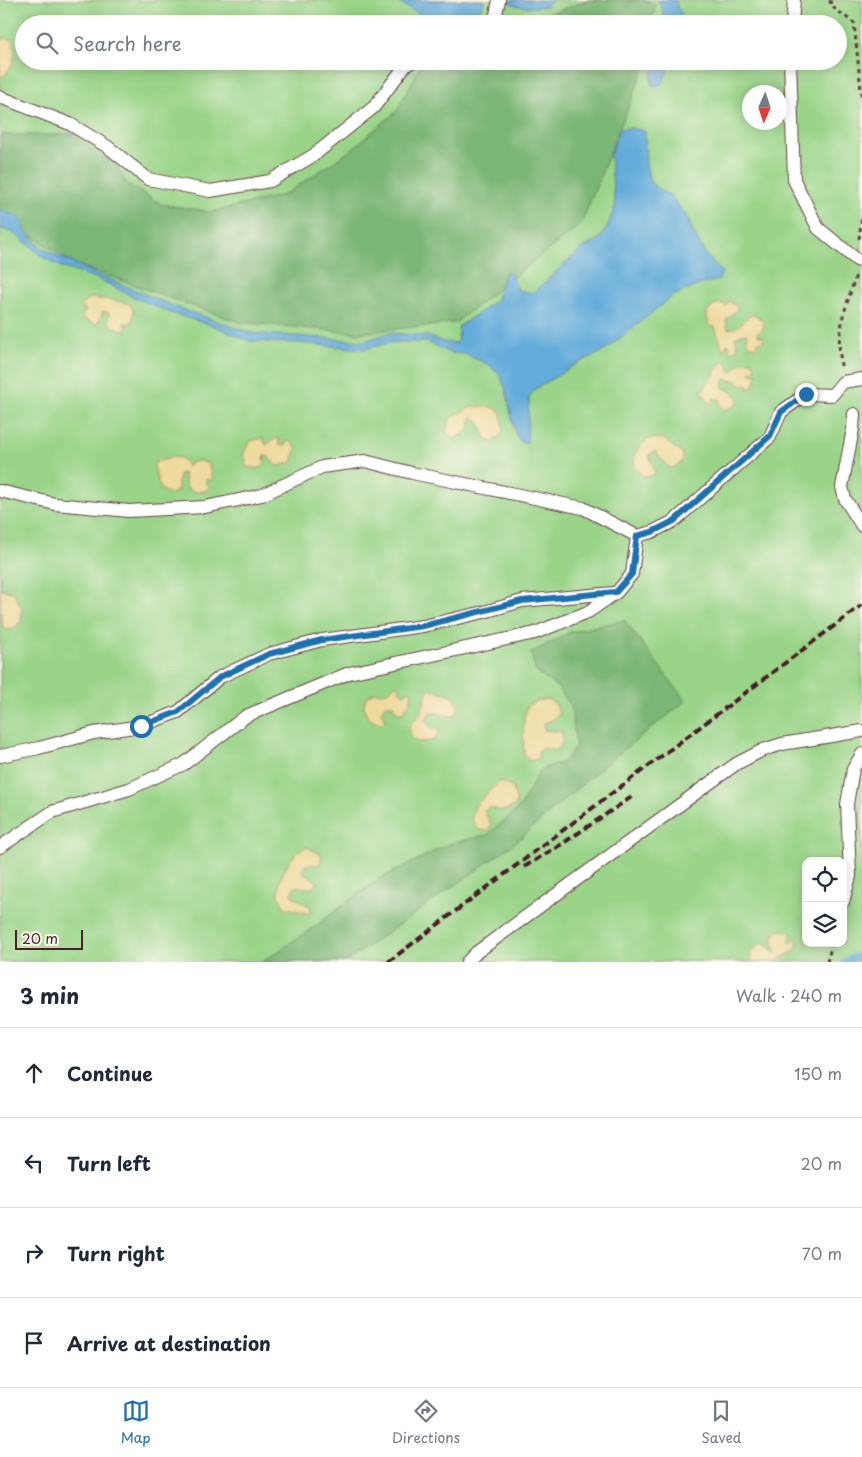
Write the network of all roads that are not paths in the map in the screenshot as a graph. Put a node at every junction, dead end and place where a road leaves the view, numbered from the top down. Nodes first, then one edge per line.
1 (499, 0) edge
2 (794, 0) edge
3 (496, 15) edge
4 (793, 15) edge
5 (402, 70) edge
6 (790, 70) edge
7 (0, 98) edge
8 (857, 260) road end
9 (862, 379) edge
10 (854, 414) dead end
11 (0, 491) edge
12 (862, 526) edge
13 (637, 536) junction
14 (616, 592) junction
15 (862, 731) edge
16 (862, 754) edge
17 (0, 756) edge
18 (0, 847) edge
19 (847, 887) edge
20 (467, 962) edge

1 - 3 lane
2 - 4 lane
5 - 7 lane
6 - 8 lane
9 - 13 lane
10 - 12 lane
11 - 13 lane
13 - 14 lane
14 - 17 lane
14 - 18 lane
15 - 20 lane
16 - 19 lane

